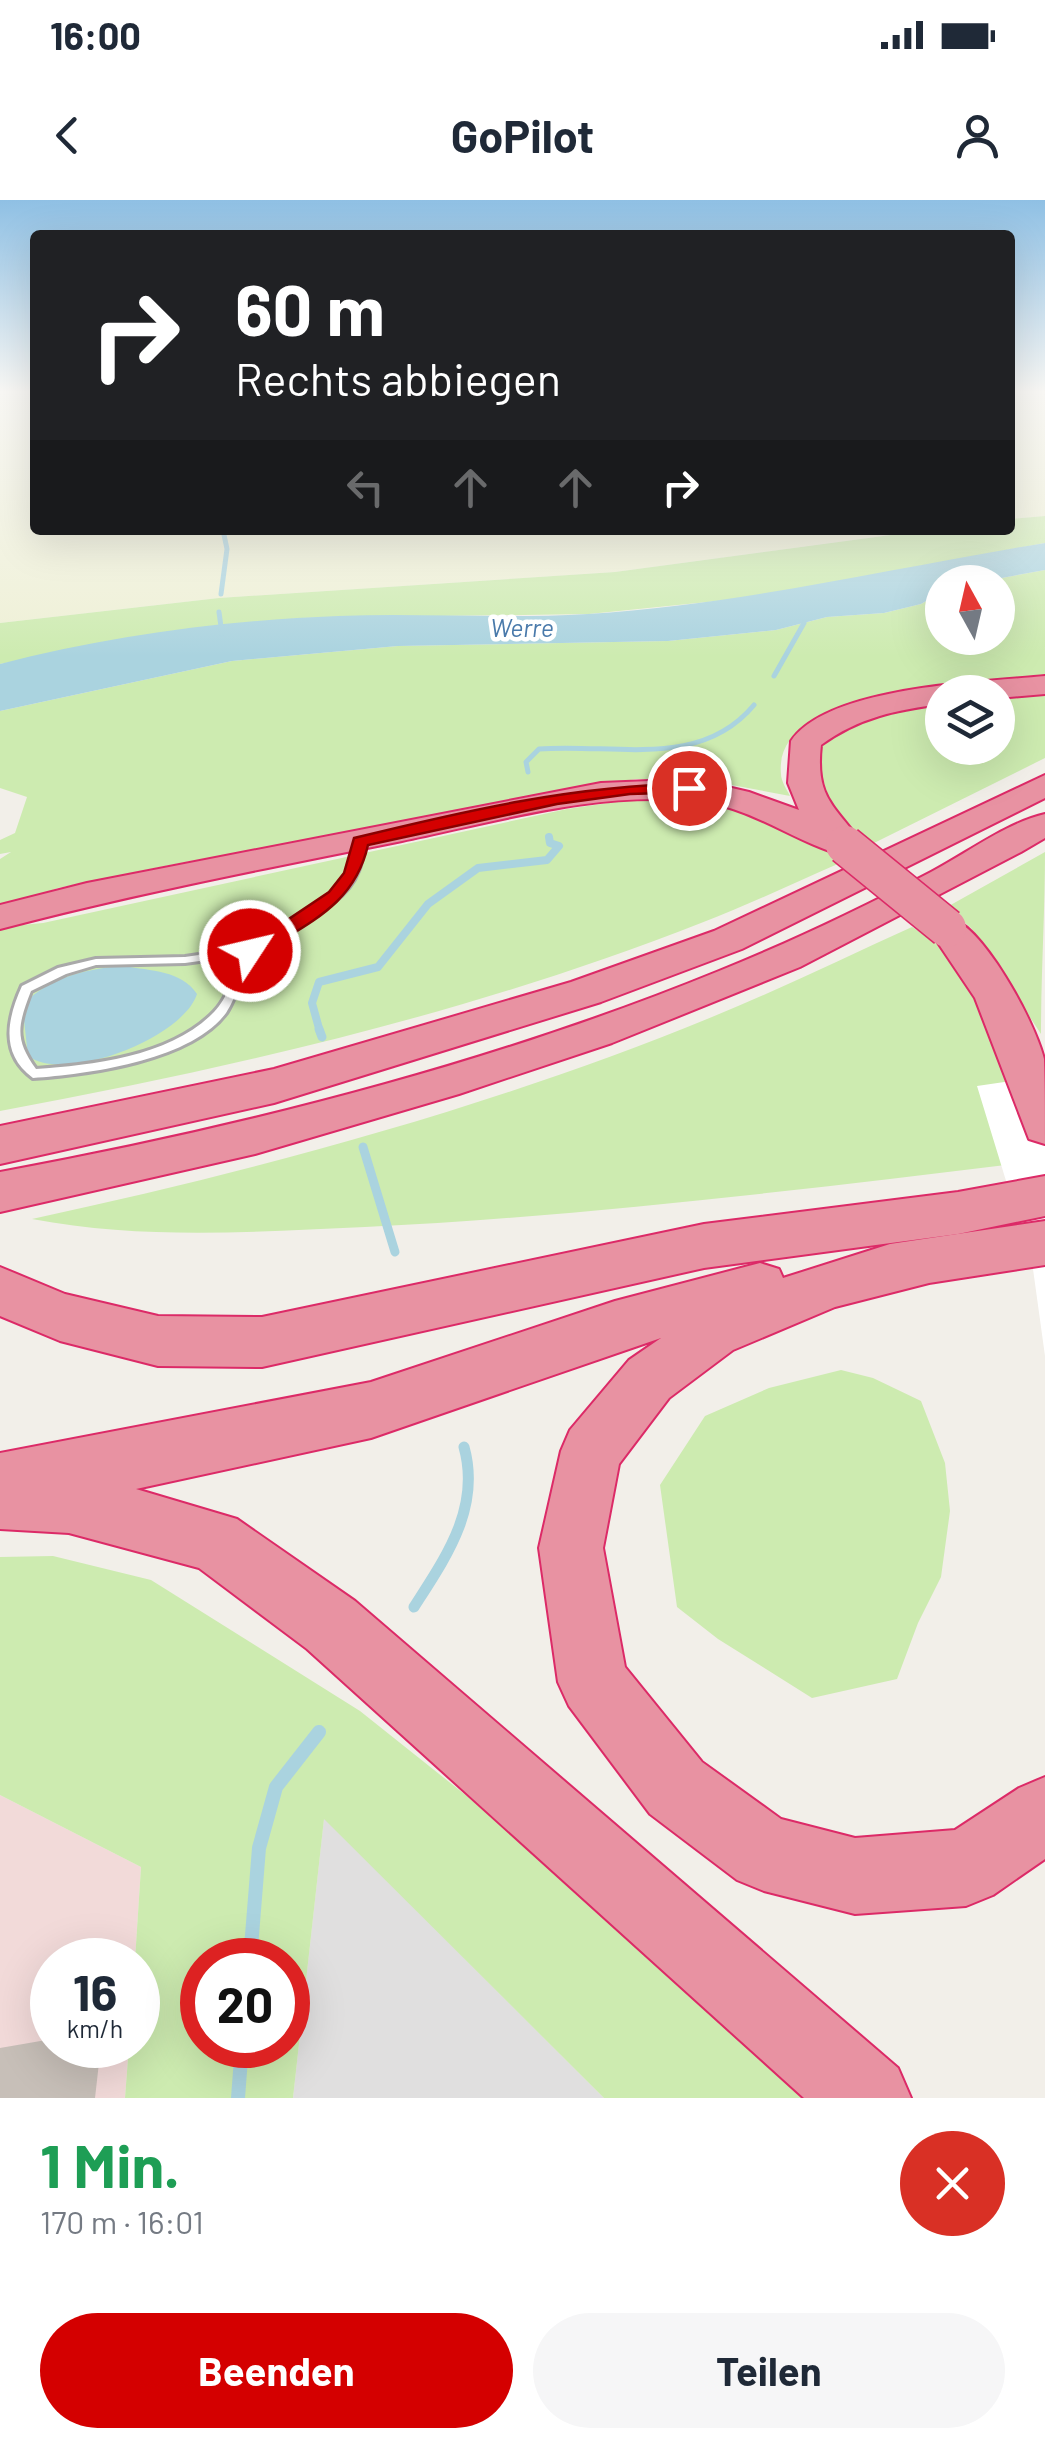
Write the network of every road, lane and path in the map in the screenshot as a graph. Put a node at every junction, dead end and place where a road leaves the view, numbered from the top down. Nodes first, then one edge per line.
1 (1045, 684) edge
2 (1015, 687) edge
3 (925, 698) edge
4 (1045, 784) edge
5 (1045, 824) edge
6 (360, 841) junction
7 (845, 845) junction
8 (0, 917) edge
9 (250, 951) junction
10 (1045, 1126) edge
11 (0, 1145) edge
12 (0, 1192) edge
13 (1045, 1196) edge
14 (1045, 1243) edge
15 (923, 1263) junction
16 (0, 1291) edge
17 (0, 1479) edge
18 (0, 1498) edge
19 (1045, 1814) edge
20 (868, 2098) edge

1 - 2 highway
3 - 7 highway
4 - 11 highway
5 - 12 highway
6 - 7 highway
6 - 8 highway
6 - 9 lane
7 - 10 highway, bridge
9 - 9 lane
13 - 16 highway
14 - 15 highway
15 - 17 highway
15 - 19 highway
18 - 20 highway

